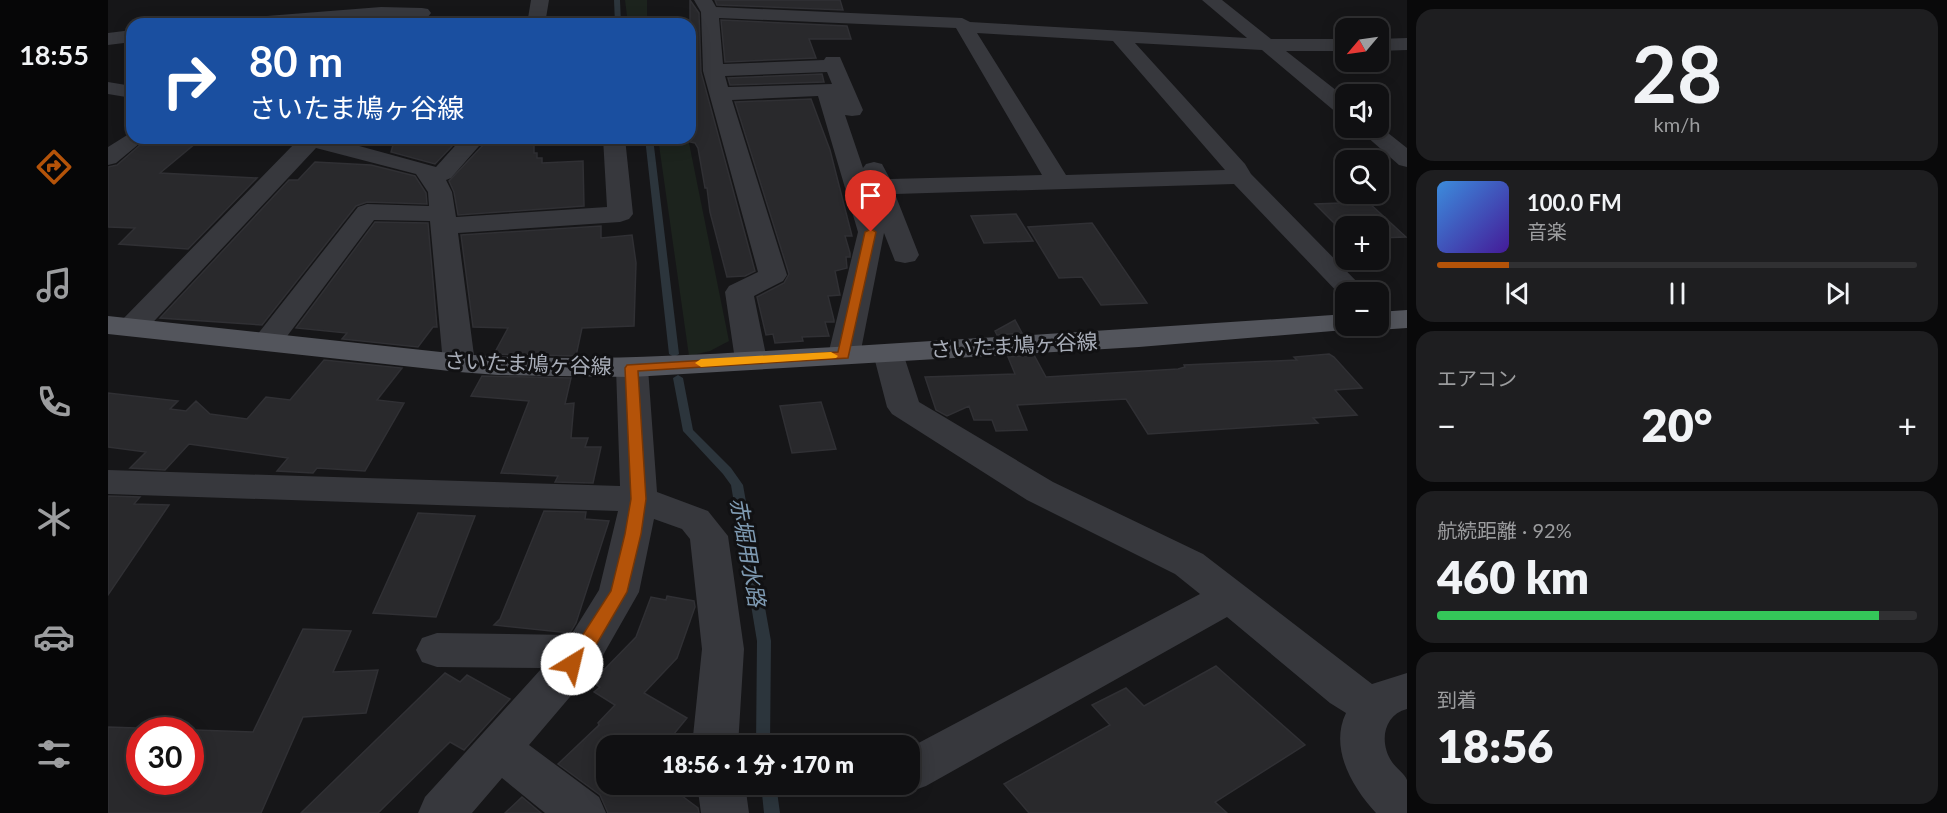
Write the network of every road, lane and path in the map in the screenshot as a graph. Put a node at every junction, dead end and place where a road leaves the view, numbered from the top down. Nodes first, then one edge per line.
1 (540, 0) edge
2 (864, 0) edge
3 (1211, 0) edge
4 (706, 6) edge
5 (347, 8) edge
6 (422, 12) edge
7 (229, 16) edge
8 (537, 18) edge
9 (879, 19) junction
10 (964, 27) junction
11 (1118, 36) junction
12 (126, 37) edge
13 (108, 39) edge
14 (1407, 44) edge
15 (1266, 45) junction
16 (1335, 45) edge
17 (1389, 45) edge
18 (712, 70) junction
19 (108, 88) edge
20 (126, 91) edge
21 (721, 94) junction
22 (1335, 101) edge
23 (1389, 129) edge
24 (1398, 129) dead end
25 (1380, 138) edge
26 (127, 144) edge
27 (302, 144) edge
28 (342, 144) edge
29 (469, 144) edge
30 (614, 144) edge
31 (379, 148) edge
32 (108, 158) edge
33 (1407, 160) edge
34 (431, 175) junction
35 (1240, 177) junction
36 (1059, 183) junction
37 (881, 187) junction
38 (444, 220) junction
39 (905, 255) dead end
40 (1343, 282) edge
41 (1335, 324) edge
42 (115, 326) edge
43 (268, 341) junction
44 (888, 353) junction
45 (844, 355) junction
46 (751, 360) junction
47 (459, 363) junction
48 (632, 368) junction
49 (108, 482) edge
50 (639, 499) junction
51 (1229, 597) junction
52 (437, 650) dead end
53 (583, 652) junction
54 (1390, 699) edge
55 (716, 735) edge
56 (499, 749) junction
57 (920, 765) edge
58 (723, 795) edge
59 (1407, 811) edge
60 (442, 813) edge
61 (582, 813) edge
62 (725, 813) edge

1 - 8 street
2 - 9 street
3 - 15 street
4 - 9 street
4 - 18 street
5 - 6 street
5 - 7 street
9 - 10 street
10 - 11 street
10 - 36 street
11 - 15 street
11 - 35 street
12 - 13 street
14 - 17 street
15 - 16 street
15 - 22 street
18 - 21 street
18 - 37 street
19 - 20 street
21 - 45 street
21 - 46 street
23 - 24 street
25 - 33 street
26 - 32 street
27 - 42 street
28 - 31 street
29 - 34 street
30 - 38 street
31 - 34 street
34 - 38 street
35 - 36 street
35 - 40 street
36 - 37 street
37 - 39 street
38 - 43 street
38 - 47 street
41 - 44 main road, さいたま鳩ヶ谷線
42 - 43 main road, さいたま鳩ヶ谷線
43 - 47 main road, さいたま鳩ヶ谷線
44 - 45 main road, さいたま鳩ヶ谷線
44 - 51 street
45 - 46 main road, さいたま鳩ヶ谷線
46 - 48 main road, さいたま鳩ヶ谷線
47 - 48 main road, さいたま鳩ヶ谷線
48 - 50 street
49 - 50 street
50 - 53 street
50 - 55 street
51 - 54 street
51 - 57 street
52 - 53 street
53 - 56 street
54 - 59 street
56 - 60 street
56 - 61 street
58 - 62 street

